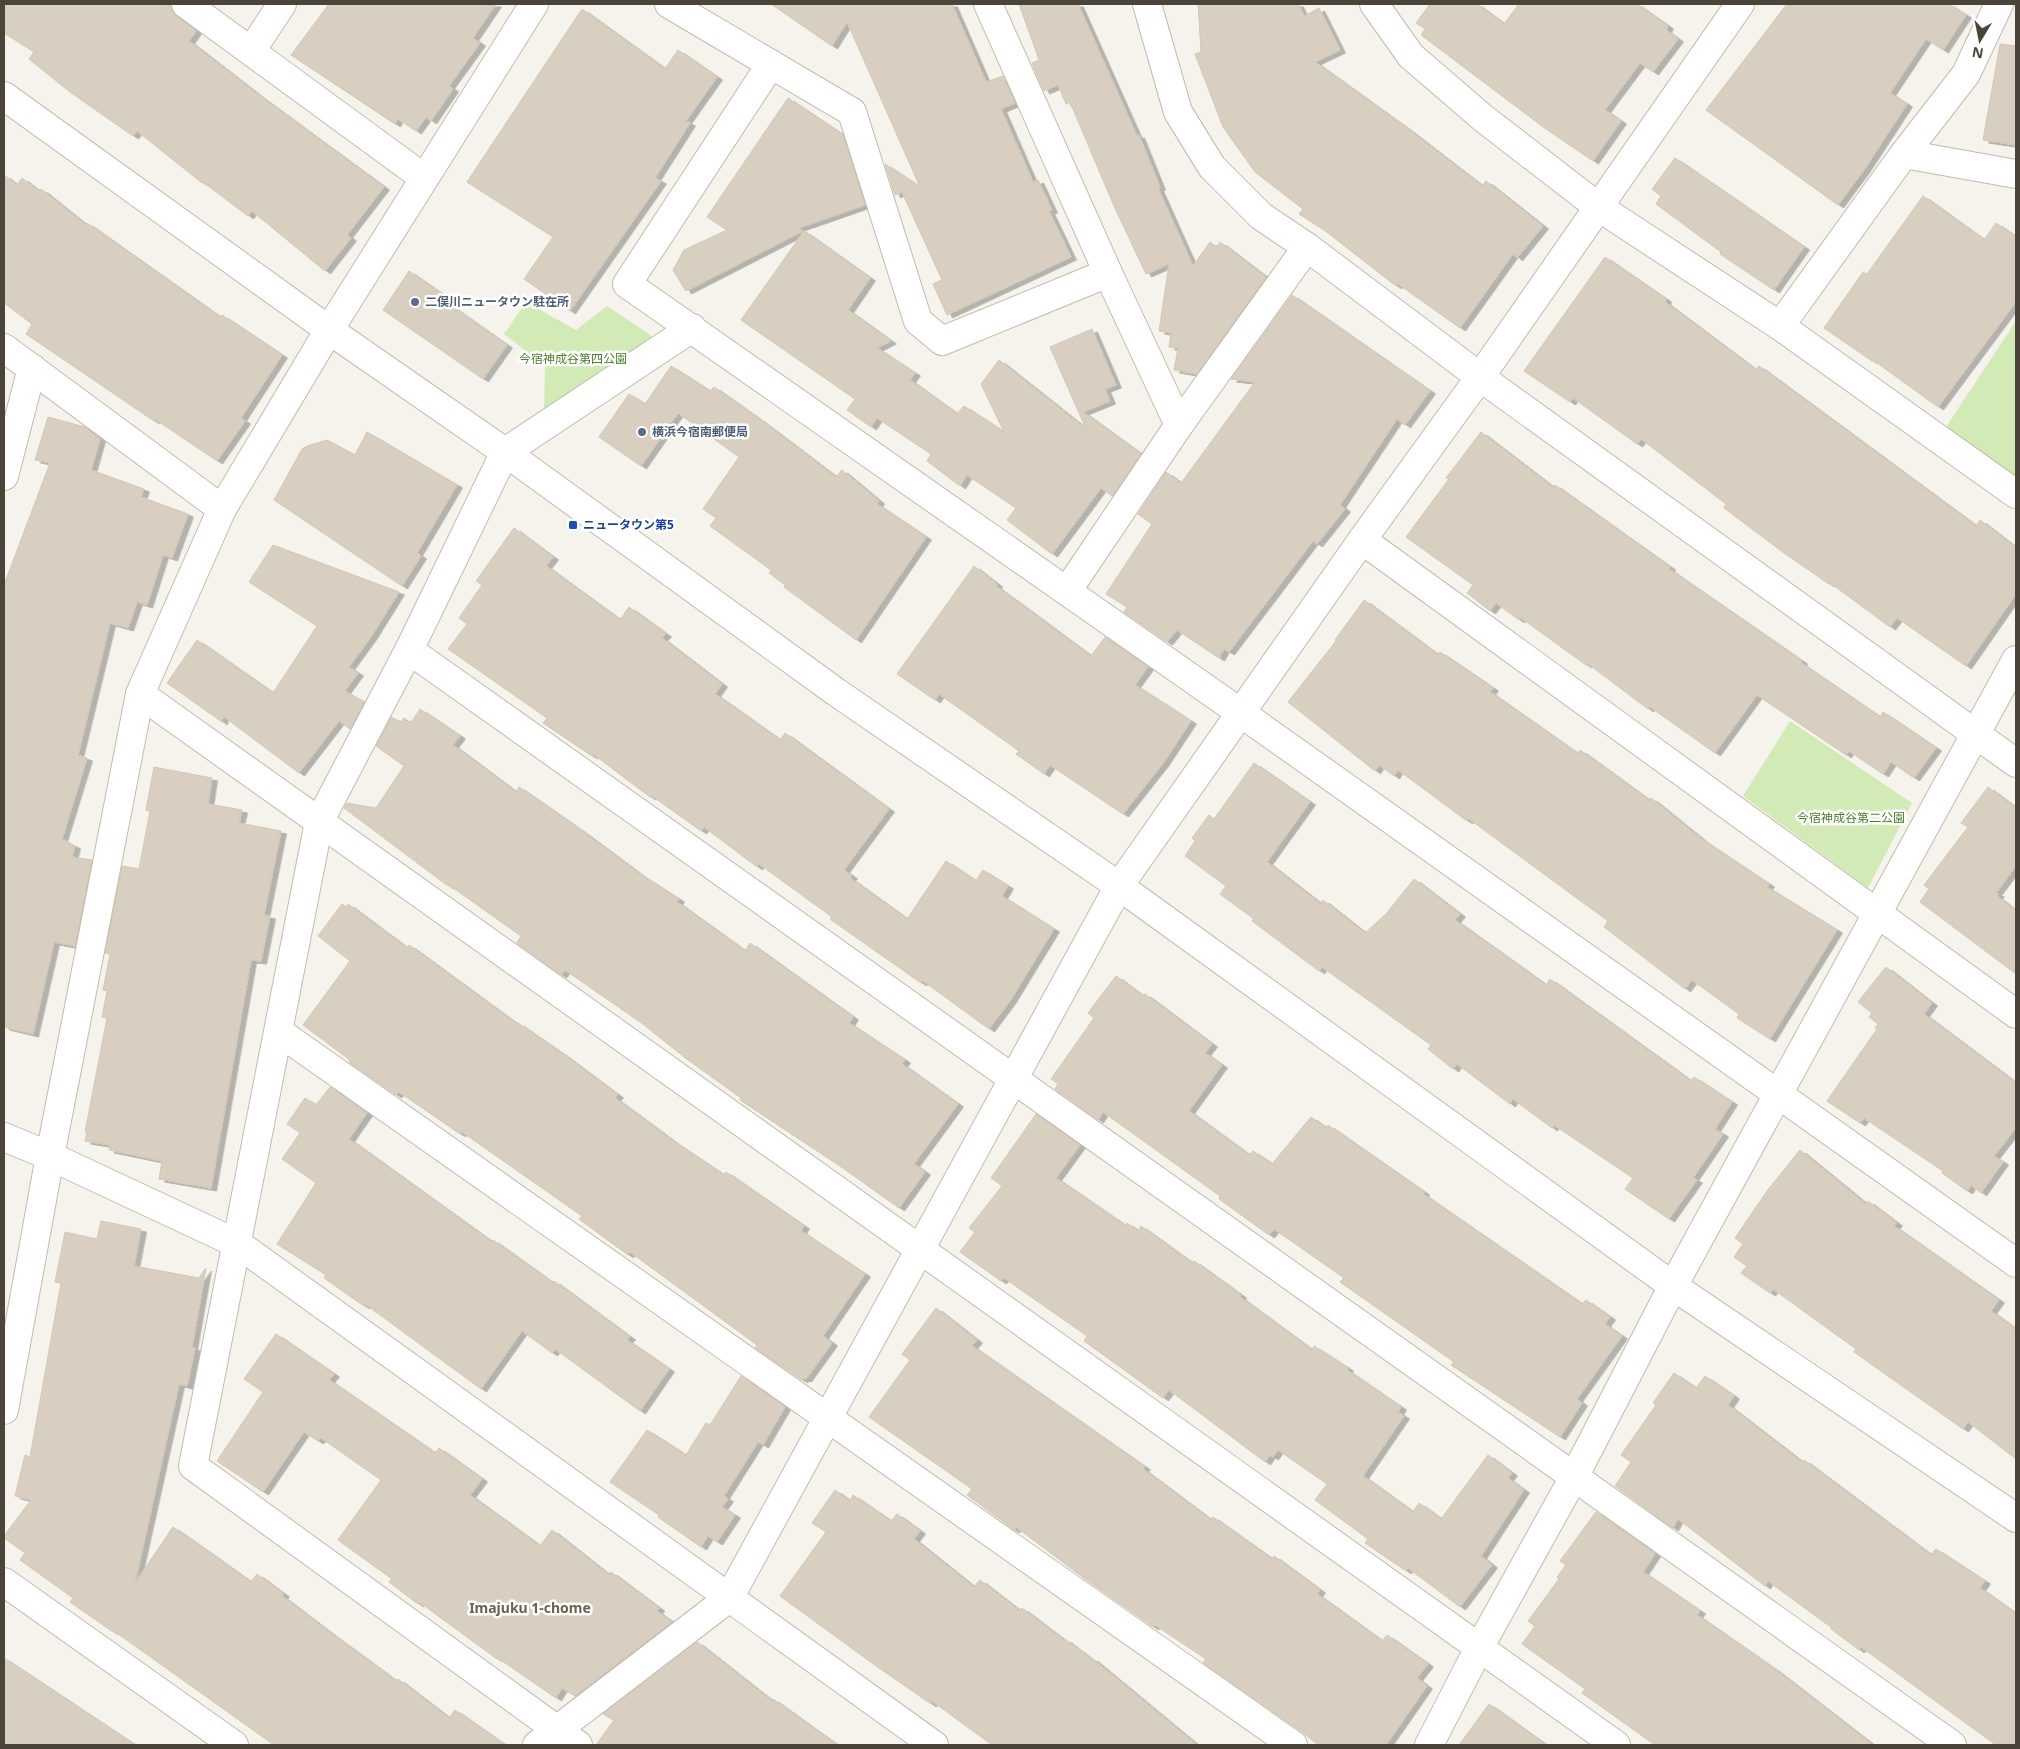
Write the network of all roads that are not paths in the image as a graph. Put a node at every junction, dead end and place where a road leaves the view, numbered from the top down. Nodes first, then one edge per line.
1 (186, 4) edge
2 (282, 4) edge
3 (534, 4) edge
4 (669, 4) edge
5 (988, 4) edge
6 (1147, 4) edge
7 (1374, 4) edge
8 (1740, 4) edge
9 (1999, 4) edge
10 (251, 51) junction
11 (771, 64) junction
12 (4, 96) edge
13 (1904, 154) junction
14 (2016, 174) edge
15 (424, 178) junction
16 (1597, 206) junction
17 (1307, 247) junction
18 (1108, 273) junction
19 (1780, 326) junction
20 (692, 328) junction
21 (328, 330) junction
22 (4, 348) edge
23 (32, 368) junction
24 (1480, 377) junction
25 (1179, 425) junction
26 (505, 452) junction
27 (4, 476) edge
28 (2016, 494) edge
29 (222, 509) junction
30 (1362, 540) junction
31 (1067, 591) junction
32 (409, 650) junction
33 (2016, 660) edge
34 (140, 694) junction
35 (1241, 713) junction
36 (1975, 734) junction
37 (2016, 763) edge
38 (319, 822) junction
39 (1119, 886) junction
40 (1877, 913) junction
41 (2016, 1014) edge
42 (280, 1032) junction
43 (1013, 1078) junction
44 (1779, 1093) junction
45 (4, 1137) edge
46 (50, 1156) junction
47 (238, 1244) junction
48 (919, 1250) junction
49 (2016, 1263) edge
50 (1673, 1286) junction
51 (9, 1351) edge
52 (4, 1410) edge
53 (828, 1418) junction
54 (1574, 1477) junction
55 (2016, 1518) edge
56 (4, 1582) edge
57 (729, 1598) junction
58 (1479, 1648) junction
59 (557, 1740) edge
60 (234, 1745) edge
61 (934, 1745) edge
62 (1293, 1745) edge
63 (1428, 1745) edge
64 (1616, 1745) edge
65 (1952, 1745) edge

1 - 10 street
2 - 10 street
3 - 15 street
4 - 11 street
5 - 18 street
6 - 17 street
7 - 16 street
8 - 16 street
9 - 13 street
10 - 15 street
11 - 18 street
11 - 20 street
12 - 21 street
13 - 14 street
13 - 19 street
15 - 21 street
16 - 19 street
16 - 24 street
17 - 24 street
17 - 25 street
18 - 25 street
19 - 28 street
20 - 26 street
20 - 31 street
21 - 26 street
21 - 29 street
22 - 23 street
23 - 27 street
23 - 29 street
24 - 30 street
24 - 36 street
25 - 31 street
26 - 32 street
26 - 39 street
29 - 34 street
30 - 35 street
30 - 40 street
31 - 35 street
32 - 38 street
32 - 43 street
33 - 36 street
34 - 38 street
34 - 46 street
35 - 39 street
35 - 44 street
36 - 37 street
36 - 40 street
38 - 42 street
38 - 48 street
39 - 43 street
39 - 50 street
40 - 41 street
40 - 44 street
42 - 47 street
42 - 53 street
43 - 48 street
43 - 54 street
44 - 49 street
44 - 50 street
45 - 46 street
46 - 47 street
46 - 51 street
47 - 57 street
47 - 59 street
48 - 53 street
48 - 58 street
50 - 54 street
50 - 55 street
51 - 52 street
53 - 57 street
53 - 62 street
54 - 58 street
54 - 65 street
56 - 60 street
57 - 59 street
57 - 61 street
58 - 63 street
58 - 64 street

